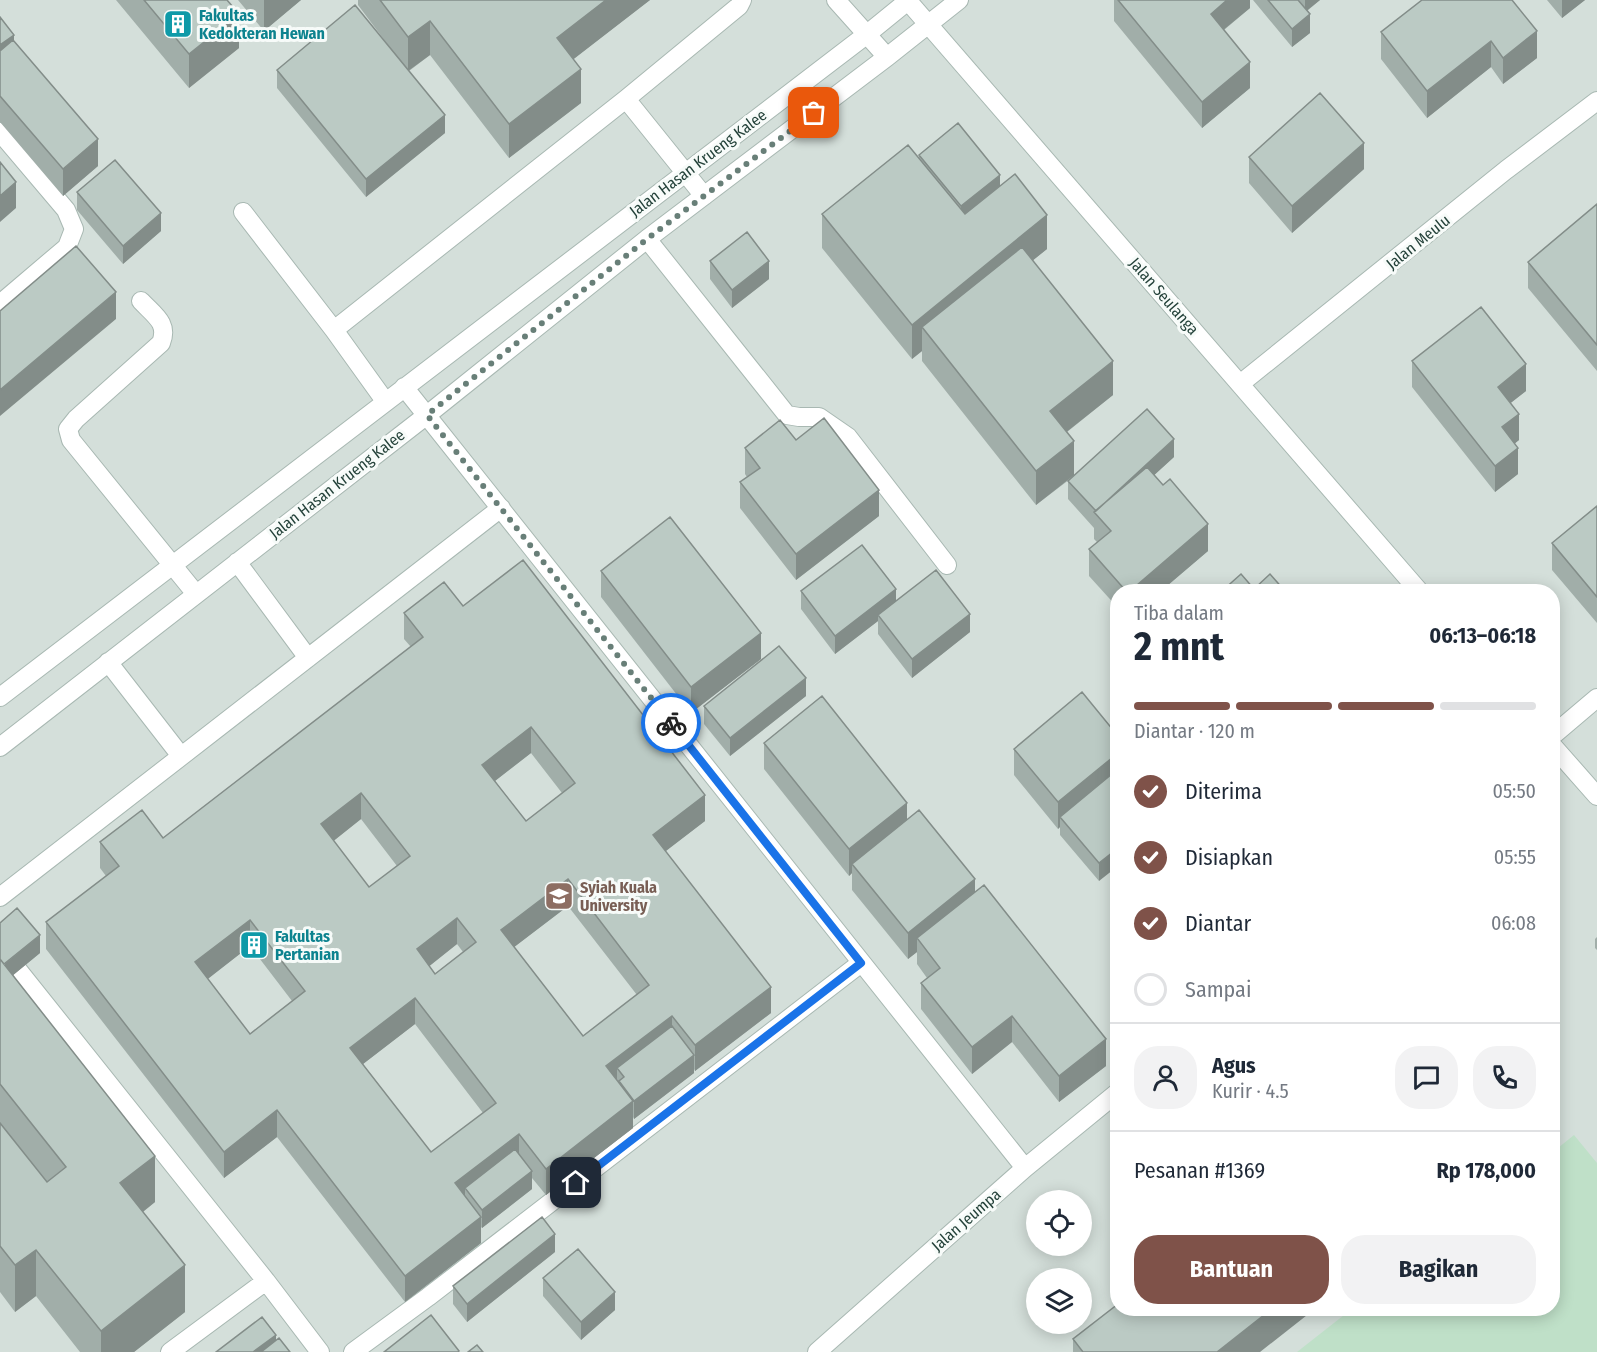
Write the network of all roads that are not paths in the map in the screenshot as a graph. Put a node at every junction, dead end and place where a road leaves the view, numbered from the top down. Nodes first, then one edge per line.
1 (742, 0) edge
2 (836, 0) edge
3 (908, 0) edge
4 (959, 0) edge
5 (927, 24) junction
6 (866, 35) junction
7 (887, 57) junction
8 (626, 99) junction
9 (1597, 101) edge
10 (0, 132) edge
11 (687, 172) junction
12 (704, 196) junction
13 (243, 212) dead end
14 (647, 239) junction
15 (141, 301) dead end
16 (0, 304) edge
17 (334, 330) junction
18 (1240, 384) junction
19 (404, 387) junction
20 (385, 401) junction
21 (427, 415) junction
22 (501, 508) junction
23 (237, 562) junction
24 (173, 564) junction
25 (947, 565) dead end
26 (1413, 584) edge
27 (196, 594) junction
28 (308, 658) junction
29 (108, 663) junction
30 (0, 697) edge
31 (1597, 698) edge
32 (1560, 729) edge
33 (0, 747) edge
34 (1560, 754) edge
35 (181, 756) junction
36 (1597, 796) edge
37 (0, 897) edge
38 (861, 963) junction
39 (14, 965) edge
40 (1110, 1099) edge
41 (1025, 1168) junction
42 (266, 1281) junction
43 (170, 1352) edge
44 (320, 1352) edge
45 (353, 1352) edge
46 (817, 1352) edge

1 - 8 street
2 - 6 street
3 - 5 street, Jalan Seulanga
3 - 6 street, Jalan Hasan Krueng Kalee
4 - 5 street, Jalan Hasan Krueng Kalee
5 - 7 street, Jalan Hasan Krueng Kalee
5 - 18 street, Jalan Seulanga
6 - 7 street
6 - 11 street, Jalan Hasan Krueng Kalee
7 - 12 street, Jalan Hasan Krueng Kalee
8 - 11 street
8 - 17 street
9 - 18 street, Jalan Meulu
10 - 16 street
11 - 12 street
11 - 19 street, Jalan Hasan Krueng Kalee
12 - 14 street, Jalan Hasan Krueng Kalee
13 - 17 street
14 - 21 street, Jalan Hasan Krueng Kalee
14 - 25 street
15 - 24 street
17 - 20 street
18 - 26 street, Jalan Seulanga
19 - 20 street, Jalan Hasan Krueng Kalee
19 - 21 street
20 - 24 street, Jalan Hasan Krueng Kalee
21 - 22 street
21 - 23 street, Jalan Hasan Krueng Kalee
22 - 28 street
22 - 38 street
23 - 27 street, Jalan Hasan Krueng Kalee
23 - 28 street
24 - 27 street
24 - 30 street, Jalan Hasan Krueng Kalee
27 - 29 street, Jalan Hasan Krueng Kalee
28 - 35 street
29 - 33 street, Jalan Hasan Krueng Kalee
29 - 35 street
31 - 32 street
34 - 36 street
35 - 37 street
38 - 41 street
38 - 45 street
39 - 42 street
40 - 41 street, Jalan Jeumpa
41 - 46 street, Jalan Jeumpa
42 - 43 street
42 - 44 street

